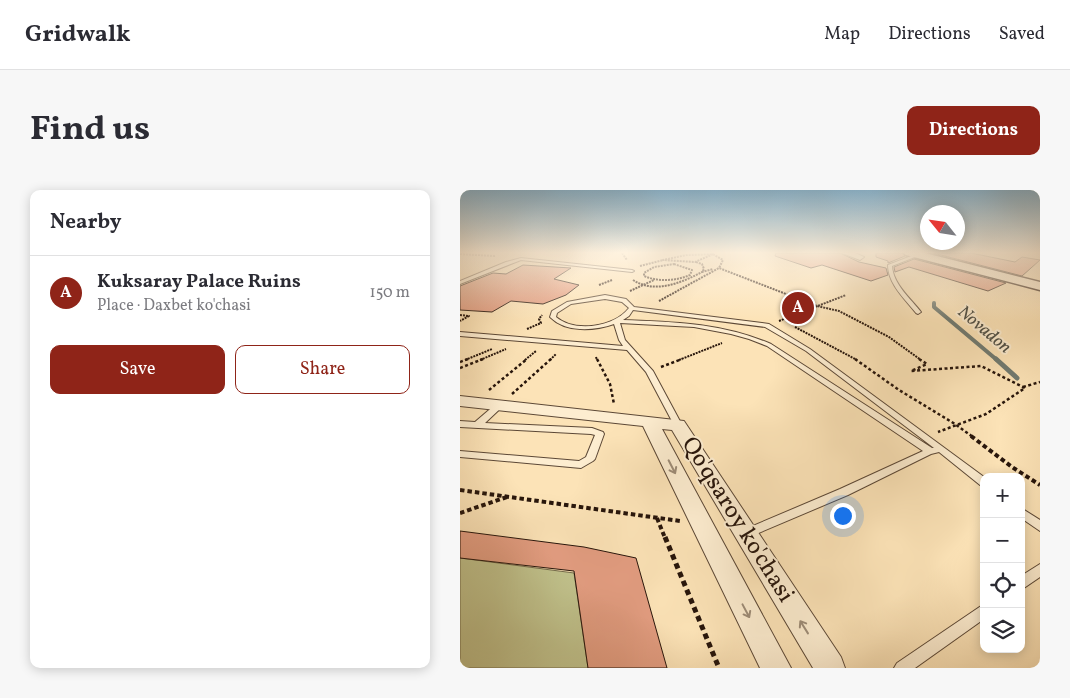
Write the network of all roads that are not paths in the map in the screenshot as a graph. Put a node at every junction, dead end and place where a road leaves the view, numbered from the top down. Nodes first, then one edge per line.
1 (478, 275) edge
2 (891, 275) edge
3 (1005, 275) edge
4 (460, 283) edge
5 (1037, 283) edge
6 (632, 308) junction
7 (918, 312) dead end
8 (616, 321) junction
9 (460, 334) edge
10 (628, 348) junction
11 (467, 402) edge
12 (499, 406) junction
13 (572, 414) junction
14 (479, 423) junction
15 (650, 423) junction
16 (460, 424) edge
17 (678, 425) junction
18 (558, 429) junction
19 (930, 451) junction
20 (945, 452) junction
21 (460, 454) edge
22 (980, 479) edge
23 (1025, 515) edge
24 (1040, 526) edge
25 (745, 534) junction
26 (1040, 570) edge
27 (1025, 581) edge
28 (980, 614) edge
29 (776, 668) edge
30 (830, 668) edge
31 (902, 668) edge

1 - 4 lane
2 - 7 lane
3 - 5 main road
6 - 8 lane
6 - 8 lane
6 - 20 lane
8 - 10 lane
8 - 19 lane
9 - 10 lane
10 - 17 lane
11 - 12 street
12 - 13 street
12 - 14 lane
13 - 15 street
13 - 18 lane
14 - 16 lane
14 - 18 lane
15 - 17 street, Qo'qsaroy ko'chasi
15 -> 29 street, Qo'qsaroy ko'chasi
17 - 25 street, Qo'qsaroy ko'chasi
18 - 21 lane
19 - 20 lane
19 - 25 lane
20 - 22 lane
23 - 24 lane
30 -> 25 street, Qo'qsaroy ko'chasi
26 - 27 lane
28 - 31 lane

